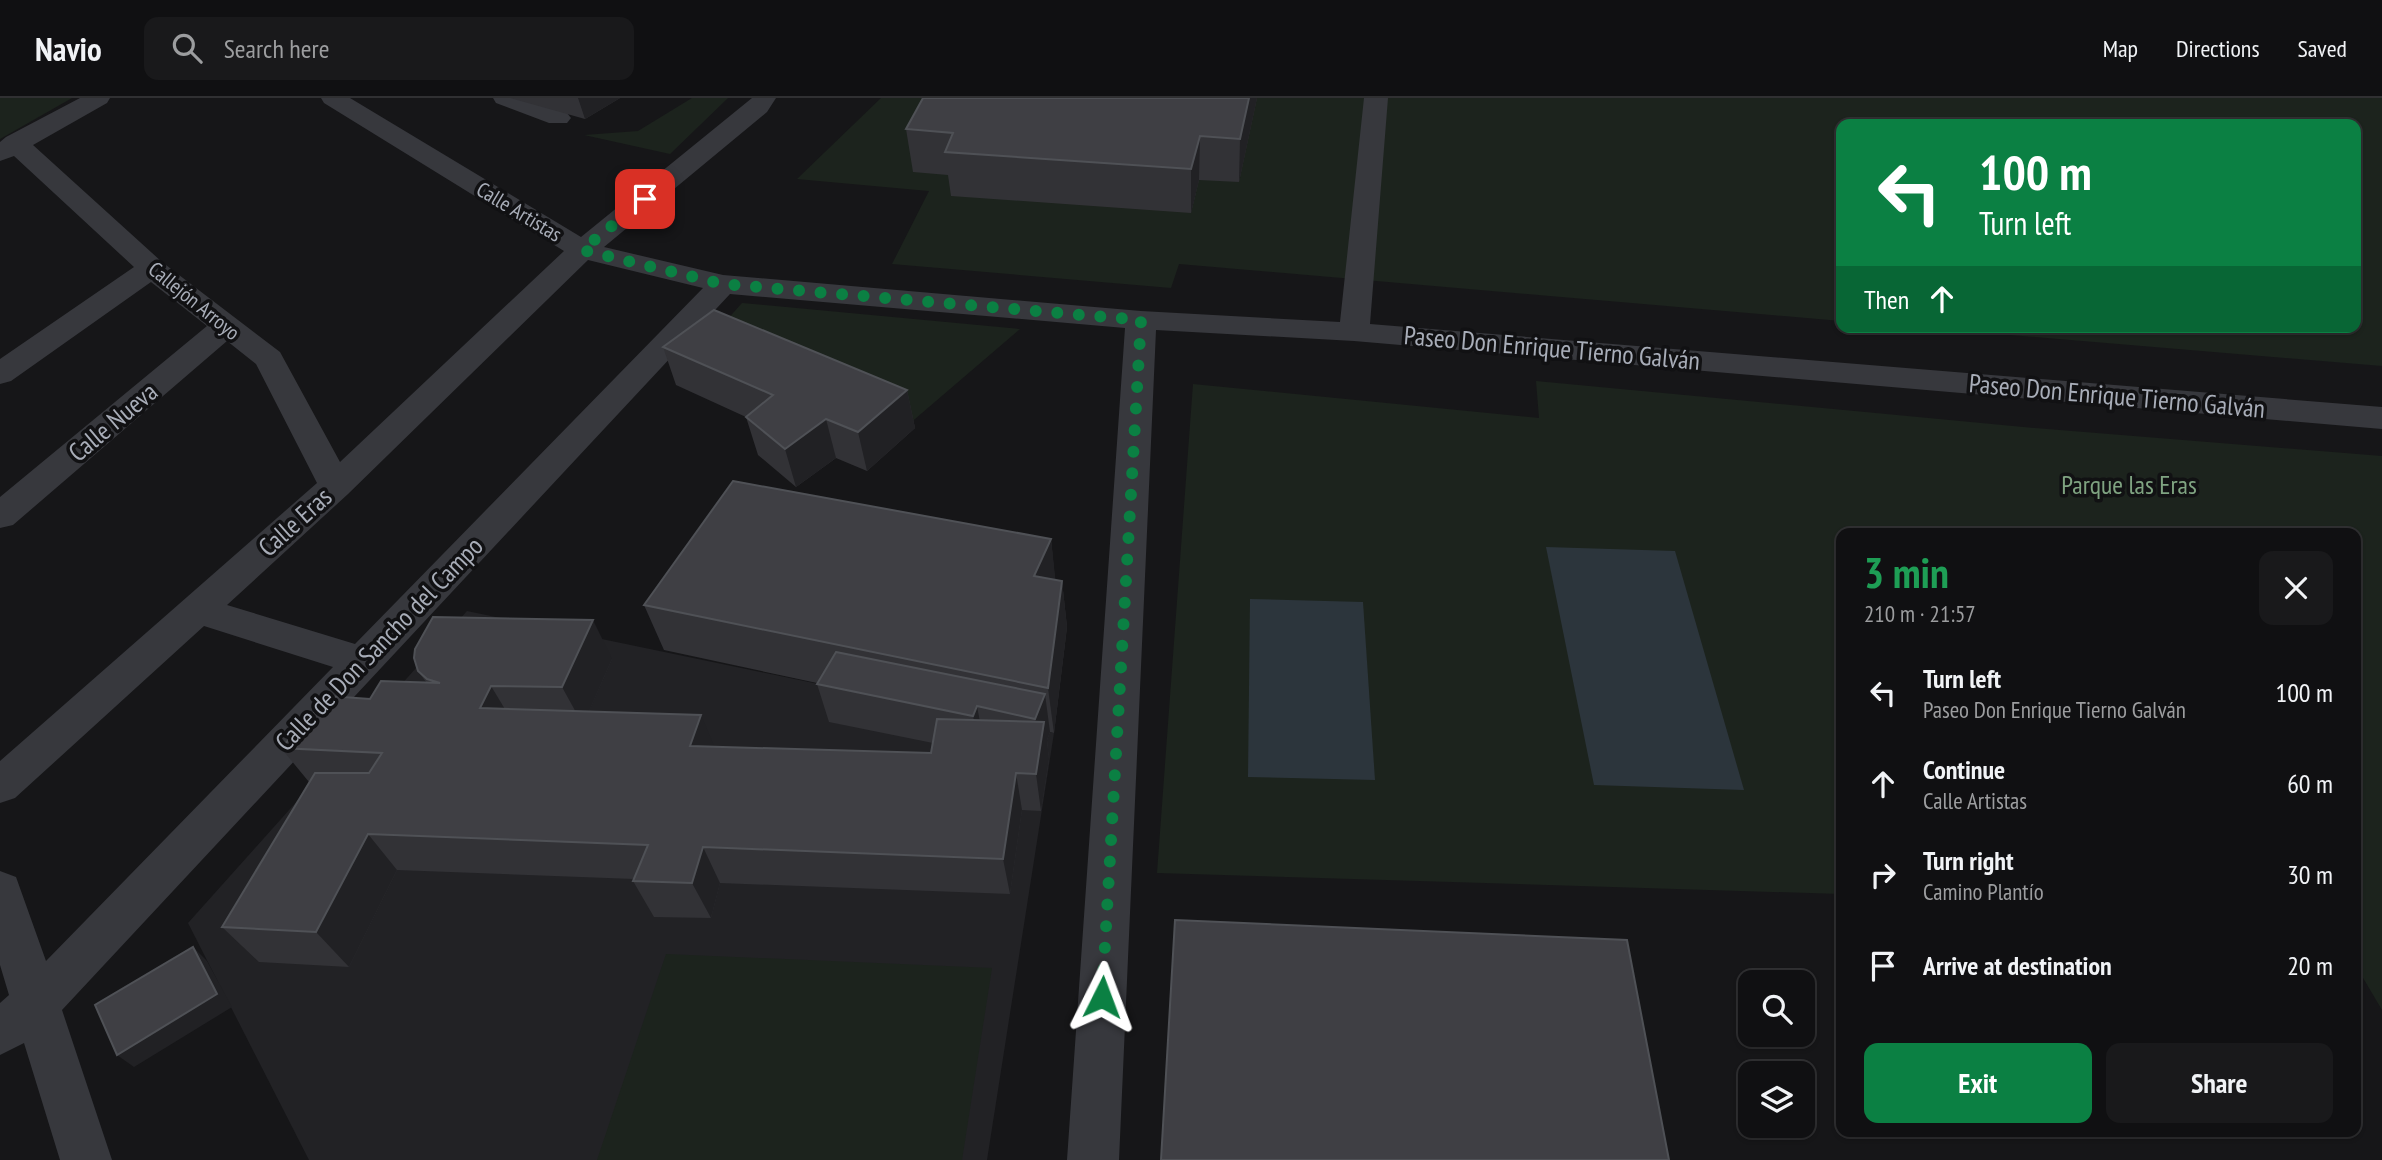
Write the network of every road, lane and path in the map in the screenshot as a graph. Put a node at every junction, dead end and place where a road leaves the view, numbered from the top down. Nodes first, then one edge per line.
1 (98, 98) edge
2 (333, 98) edge
3 (505, 98) edge
4 (764, 98) edge
5 (1376, 98) edge
6 (558, 118) dead end
7 (8, 148) edge
8 (582, 250) junction
9 (152, 268) junction
10 (723, 284) junction
11 (1141, 320) junction
12 (225, 327) junction
13 (1354, 332) junction
14 (0, 374) edge
15 (2382, 418) edge
16 (336, 486) junction
17 (0, 516) edge
18 (197, 610) junction
19 (363, 661) junction
20 (0, 786) edge
21 (0, 891) edge
22 (18, 1018) edge
23 (86, 1160) edge
24 (1093, 1160) edge

1 - 7 street
2 - 8 street, Calle Artistas
3 - 6 street
4 - 8 street, Calle Eras
5 - 13 street
7 - 9 street, Callejón Arroyo
8 - 10 street, Calle Artistas
8 - 16 street, Calle Eras
9 - 12 street, Callejón Arroyo
9 - 14 street
10 - 11 street, Paseo Don Enrique Tierno Galván
10 - 19 street, Calle de Don Sancho del Campo
11 - 13 street, Paseo Don Enrique Tierno Galván
11 - 24 street
12 - 16 street, Callejón Arroyo
12 - 17 street, Calle Nueva
13 - 15 street, Paseo Don Enrique Tierno Galván
16 - 18 street, Calle Eras
18 - 19 street
18 - 20 street, Calle Eras
19 - 22 street, Calle de Don Sancho del Campo
21 - 22 street
22 - 23 street

